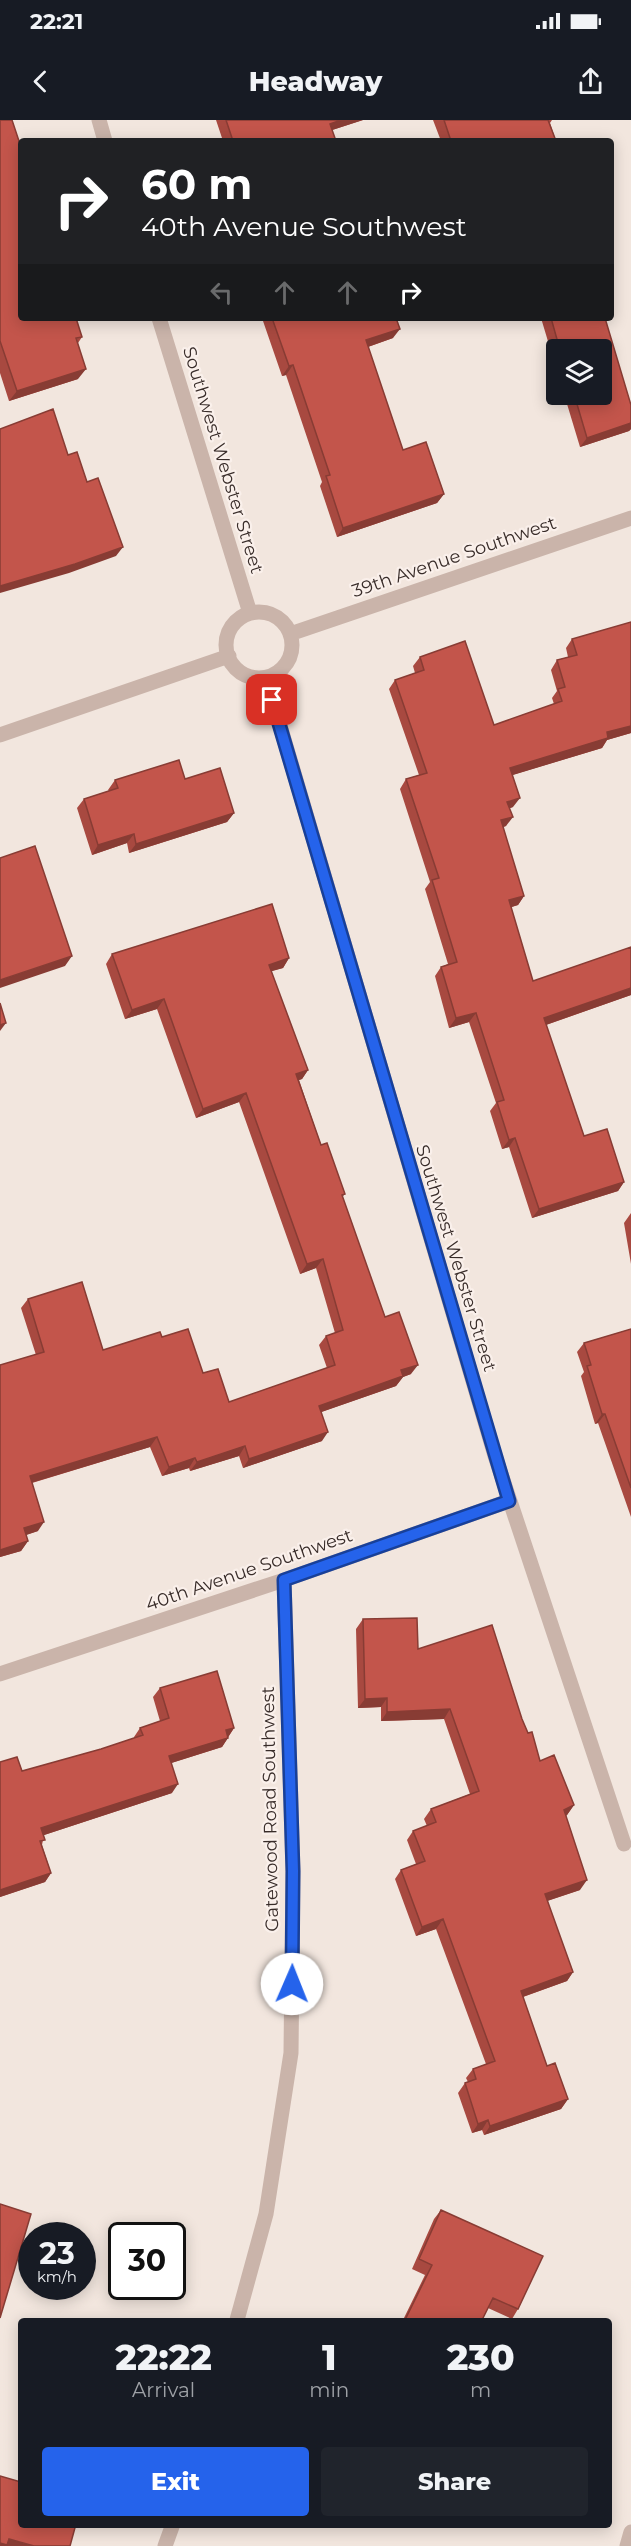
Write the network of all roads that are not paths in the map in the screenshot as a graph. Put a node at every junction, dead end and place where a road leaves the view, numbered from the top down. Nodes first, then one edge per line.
1 (99, 120) edge
2 (104, 138) edge
3 (160, 321) edge
4 (631, 518) edge
5 (250, 613) junction
6 (290, 634) junction
7 (229, 656) junction
8 (266, 678) junction
9 (0, 735) edge
10 (509, 1501) junction
11 (284, 1580) junction
12 (0, 1674) edge
13 (624, 1844) dead end
14 (238, 2318) edge
15 (172, 2528) edge
16 (631, 2532) edge
17 (165, 2546) edge
18 (627, 2546) edge

1 - 2 street
3 - 5 street, Southwest Webster Street
4 - 6 street, 39th Avenue Southwest
5 - 6 street
5 - 7 street
6 - 8 street
7 - 8 street
7 - 9 street
8 - 10 street, Southwest Webster Street
10 - 11 street, 40th Avenue Southwest
10 - 13 street, Southwest Webster Street
11 - 12 street, 40th Avenue Southwest
11 - 14 street, Gatewood Road Southwest
15 - 17 street
16 - 18 street

